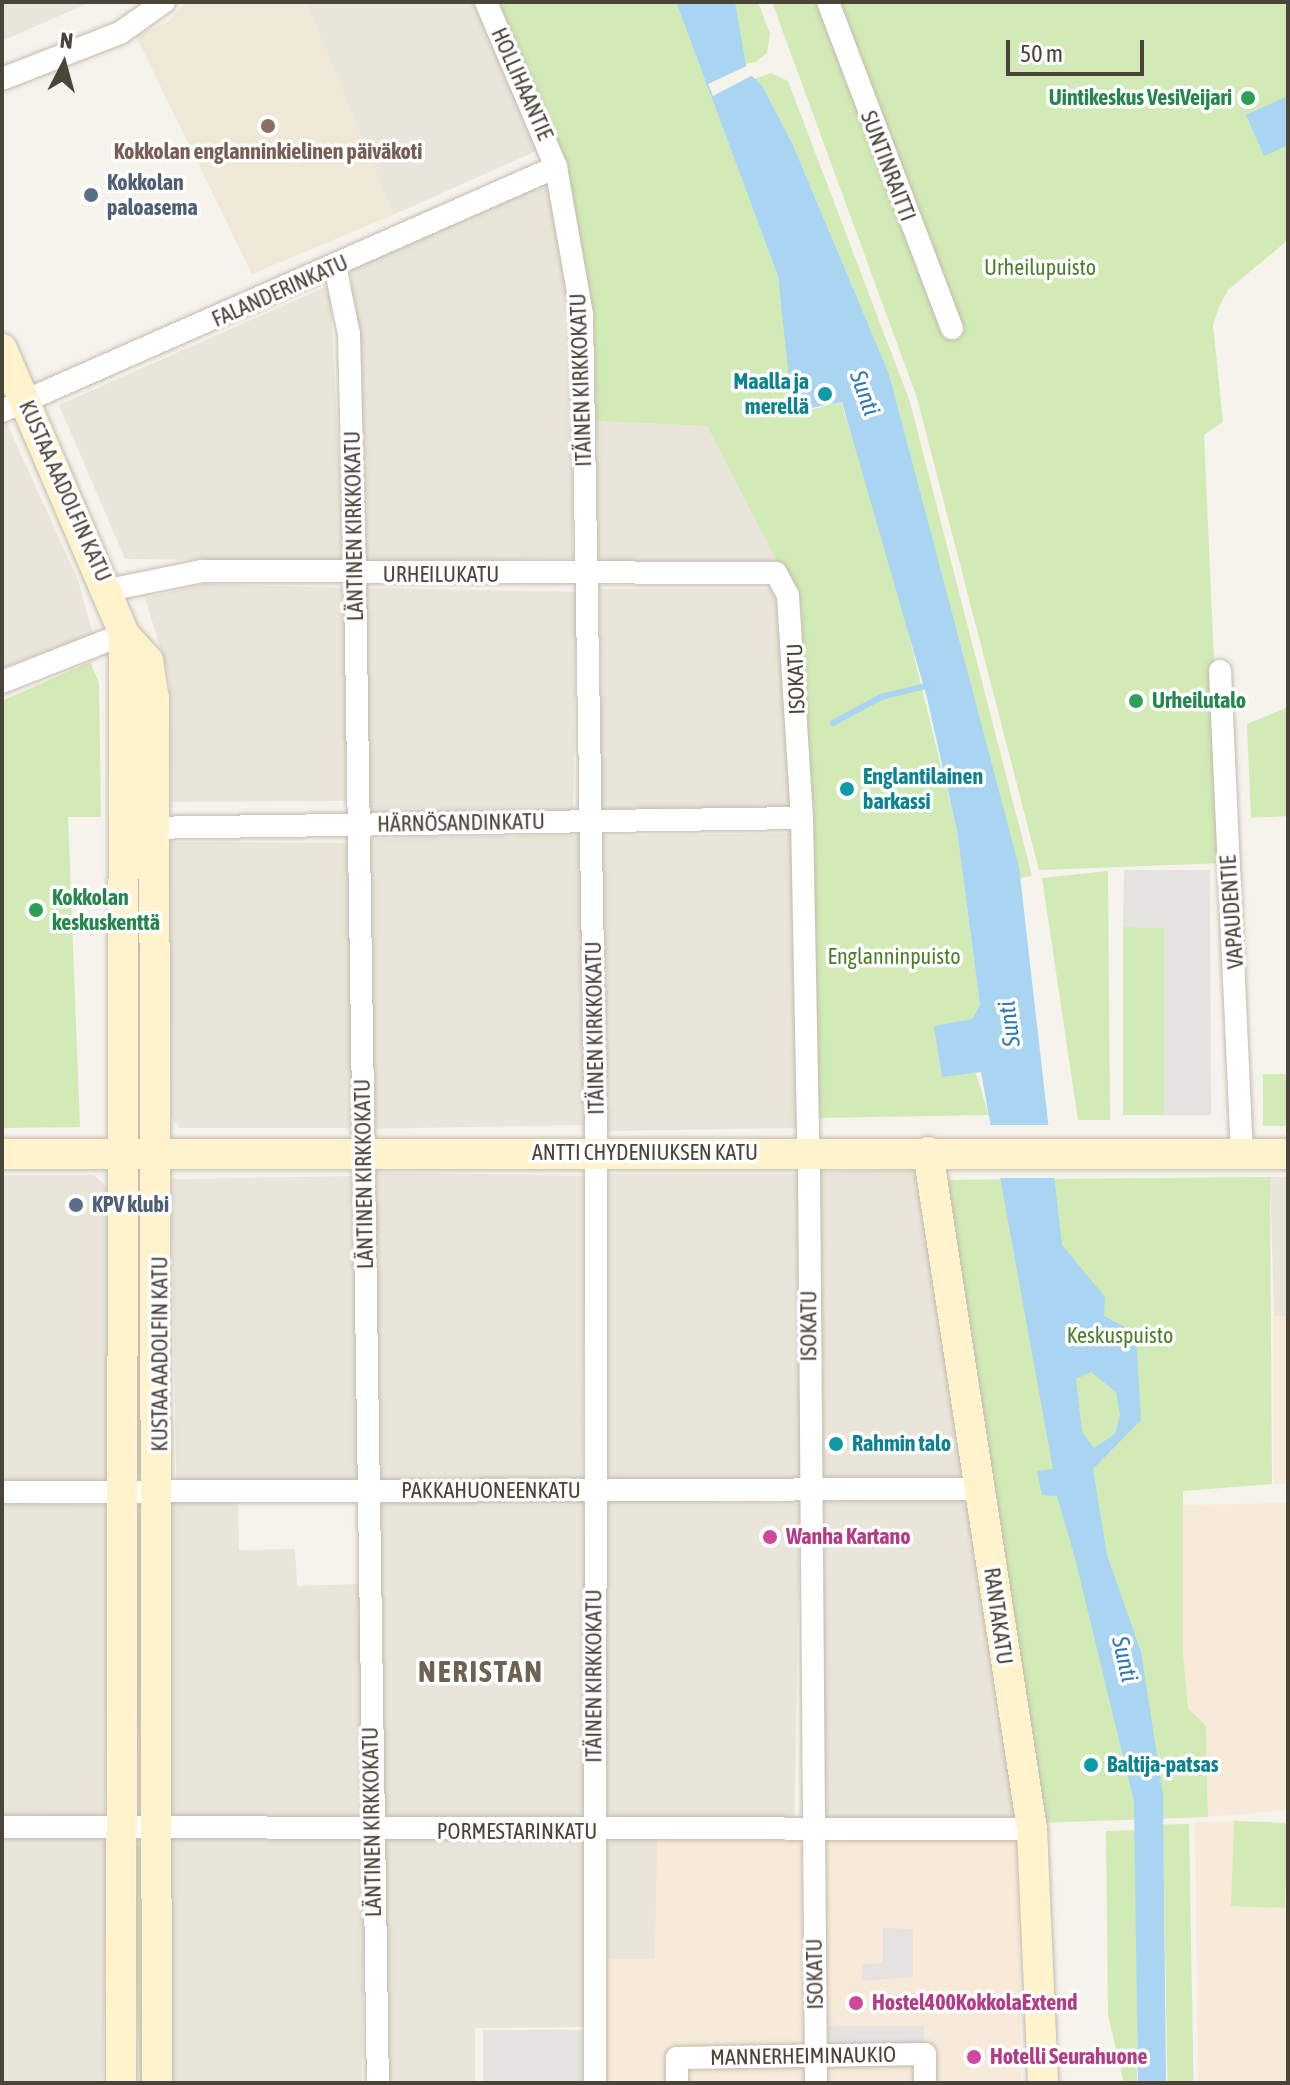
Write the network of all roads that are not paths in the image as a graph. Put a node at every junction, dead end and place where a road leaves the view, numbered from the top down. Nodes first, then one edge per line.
1 (164, 2) edge
2 (486, 2) edge
3 (828, 2) edge
4 (2, 79) edge
5 (556, 167) junction
6 (335, 266) junction
7 (952, 328) dead end
8 (2, 349) edge
9 (14, 406) edge
10 (776, 573) joint
11 (355, 575) junction
12 (587, 576) junction
13 (108, 590) junction
14 (124, 634) junction
15 (1220, 671) dead end
16 (2, 682) edge
17 (802, 818) junction
18 (592, 821) junction
19 (360, 824) junction
20 (157, 827) junction
21 (121, 828) junction
22 (809, 1152) junction
23 (928, 1152) junction
24 (2, 1154) edge
25 (123, 1154) junction
26 (364, 1154) junction
27 (596, 1154) junction
28 (1242, 1154) junction
29 (1288, 1154) edge
30 (160, 1155) junction
31 (981, 1489) junction
32 (592, 1490) junction
33 (366, 1491) junction
34 (2, 1492) edge
35 (124, 1492) junction
36 (160, 1492) junction
37 (809, 1494) junction
38 (2, 1827) edge
39 (122, 1828) junction
40 (159, 1828) junction
41 (1032, 1829) junction
42 (372, 1831) junction
43 (595, 1832) junction
44 (813, 1833) junction
45 (816, 2056) junction
46 (121, 2083) edge
47 (157, 2083) edge
48 (378, 2083) edge
49 (595, 2083) edge
50 (677, 2083) edge
51 (816, 2083) edge
52 (925, 2083) edge
53 (1043, 2083) edge

1 - 4 street
2 - 5 street, HOLLIHAANTIE
3 - 7 street, SUNTINRAITTI
5 - 6 street, FALANDERINKATU
5 - 12 street, ITÄINEN KIRKKOKATU
6 - 9 street, FALANDERINKATU
6 - 11 street, LÄNTINEN KIRKKOKATU
8 - 9 main road, KUSTAA AADOLFIN KATU
9 - 13 main road, KUSTAA AADOLFIN KATU
10 - 12 street, URHEILUKATU
10 - 17 street, ISOKATU
11 - 12 street, URHEILUKATU
11 - 13 street, URHEILUKATU
11 - 19 street, LÄNTINEN KIRKKOKATU
12 - 18 street, ITÄINEN KIRKKOKATU
13 - 14 main road, KUSTAA AADOLFIN KATU
14 - 16 street
14 - 20 main road, KUSTAA AADOLFIN KATU
14 - 21 main road, KUSTAA AADOLFIN KATU
15 - 28 street, VAPAUDENTIE
17 - 18 street, HÄRNÖSANDINKATU
17 - 22 street, ISOKATU
18 - 19 street, HÄRNÖSANDINKATU
18 - 27 street, ITÄINEN KIRKKOKATU
19 - 20 street, HÄRNÖSANDINKATU
19 - 26 street, LÄNTINEN KIRKKOKATU
20 - 21 street, HÄRNÖSANDINKATU
20 - 30 main road, KUSTAA AADOLFIN KATU
21 - 25 main road, KUSTAA AADOLFIN KATU
22 - 23 main road, ANTTI CHYDENIUKSEN KATU
22 - 27 main road, ANTTI CHYDENIUKSEN KATU
22 - 37 street, ISOKATU
23 - 28 main road, ANTTI CHYDENIUKSEN KATU
23 - 31 main road, RANTAKATU
24 - 25 main road, ANTTI CHYDENIUKSEN KATU
25 - 30 main road, ANTTI CHYDENIUKSEN KATU
25 - 35 main road, KUSTAA AADOLFIN KATU
26 - 27 main road, ANTTI CHYDENIUKSEN KATU
26 - 30 main road, ANTTI CHYDENIUKSEN KATU
26 - 33 street, LÄNTINEN KIRKKOKATU
27 - 32 street, ITÄINEN KIRKKOKATU
28 - 29 main road, ANTTI CHYDENIUKSEN KATU
30 - 36 main road, KUSTAA AADOLFIN KATU
31 - 37 street, PAKKAHUONEENKATU
31 - 41 main road, RANTAKATU
32 - 33 street, PAKKAHUONEENKATU
32 - 37 street, PAKKAHUONEENKATU
32 - 43 street, ITÄINEN KIRKKOKATU
33 - 36 street, PAKKAHUONEENKATU
33 - 42 street, LÄNTINEN KIRKKOKATU
34 - 35 street, PAKKAHUONEENKATU
35 - 36 street, PAKKAHUONEENKATU
35 - 39 main road, KUSTAA AADOLFIN KATU
36 - 40 main road, KUSTAA AADOLFIN KATU
37 - 44 street, ISOKATU
38 - 39 street, PORMESTARINKATU
39 - 40 street, PORMESTARINKATU
39 - 46 main road, KUSTAA AADOLFIN KATU
40 - 42 street, PORMESTARINKATU
40 - 47 main road, KUSTAA AADOLFIN KATU
41 - 44 street, PORMESTARINKATU
41 - 53 main road, RANTAKATU
42 - 43 street, PORMESTARINKATU
42 - 48 street, LÄNTINEN KIRKKOKATU
43 - 44 street, PORMESTARINKATU
43 - 49 street, ITÄINEN KIRKKOKATU
44 - 45 street, ISOKATU
45 - 50 street, MANNERHEIMINAUKIO
45 - 51 street, ISOKATU
45 - 52 street, MANNERHEIMINAUKIO

